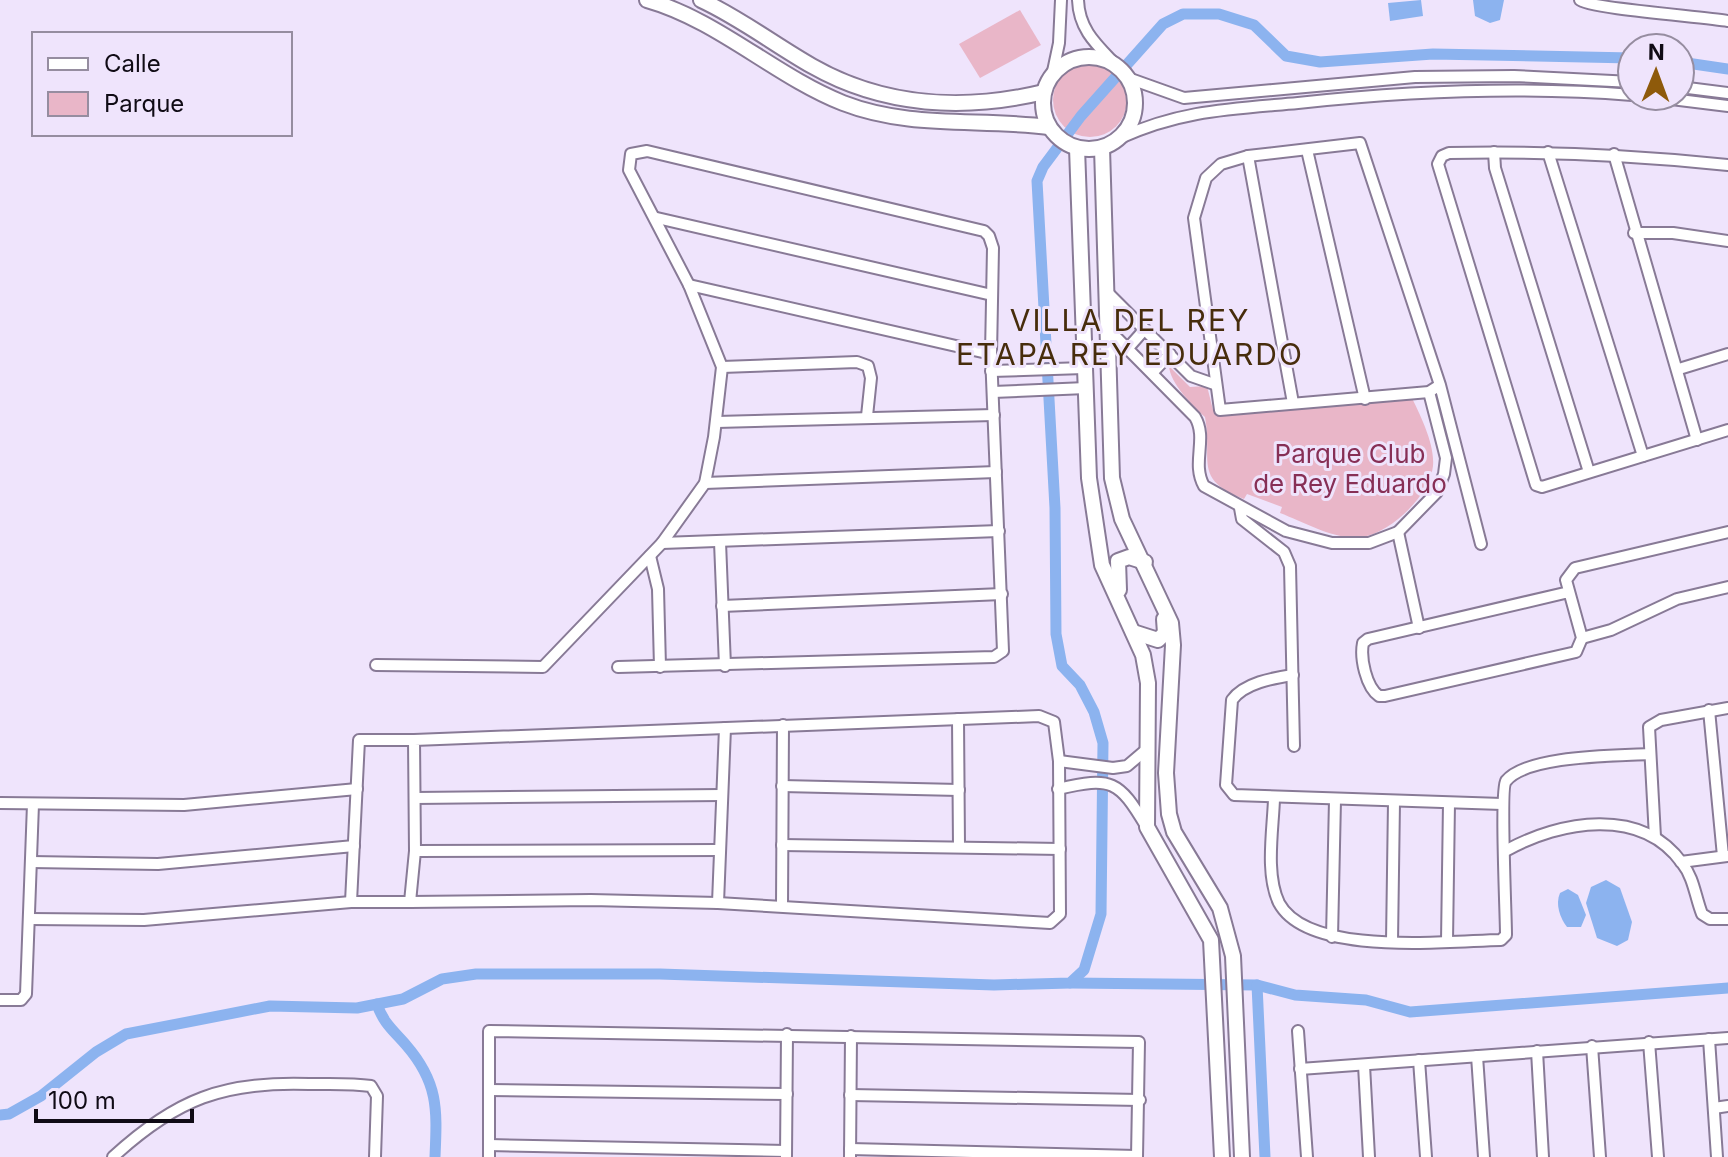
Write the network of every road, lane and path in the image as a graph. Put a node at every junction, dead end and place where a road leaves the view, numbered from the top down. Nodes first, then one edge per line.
1 (647, 0) edge
2 (701, 0) edge
3 (1061, 0) edge
4 (1078, 0) edge
5 (1580, 0) edge
6 (1728, 21) edge
7 (1116, 65) junction
8 (1052, 76) junction
9 (1128, 78) junction
10 (1616, 81) edge
11 (1696, 89) edge
12 (1044, 92) junction
13 (1728, 93) edge
14 (1616, 94) edge
15 (1696, 102) edge
16 (1728, 106) edge
17 (1049, 127) junction
18 (1120, 138) junction
19 (1077, 148) junction
20 (1102, 148) junction
21 (1307, 150) junction
22 (1494, 152) junction
23 (1548, 152) junction
24 (1614, 154) junction
25 (1248, 156) junction
26 (1728, 165) edge
27 (657, 218) junction
28 (1634, 233) junction
29 (1728, 241) edge
30 (689, 285) junction
31 (1106, 291) junction
32 (992, 295) junction
33 (1106, 327) junction
34 (1145, 329) junction
35 (1128, 348) junction
36 (991, 354) junction
37 (1170, 354) junction
38 (1728, 354) edge
39 (722, 367) junction
40 (1084, 368) junction
41 (1679, 369) junction
42 (991, 371) junction
43 (1026, 371) junction
44 (1153, 372) junction
45 (1214, 384) junction
46 (1440, 385) junction
47 (1086, 388) junction
48 (1027, 390) junction
49 (993, 392) junction
50 (1429, 392) junction
51 (1365, 399) junction
52 (1293, 403) junction
53 (994, 415) junction
54 (867, 416) junction
55 (717, 422) junction
56 (1728, 430) edge
57 (1697, 440) junction
58 (1643, 456) junction
59 (996, 472) junction
60 (1589, 472) junction
61 (705, 483) junction
62 (1240, 508) junction
63 (999, 531) junction
64 (1398, 532) junction
65 (1728, 532) edge
66 (720, 542) junction
67 (662, 543) junction
68 (1481, 544) dead end
69 (650, 556) junction
70 (1145, 562) junction
71 (1728, 587) edge
72 (1158, 591) junction
73 (1569, 592) junction
74 (1002, 594) junction
75 (722, 606) junction
76 (1124, 614) junction
77 (1419, 628) junction
78 (1133, 632) junction
79 (1582, 638) junction
80 (376, 665) dead end
81 (725, 666) junction
82 (618, 667) dead end
83 (660, 667) junction
84 (1293, 675) junction
85 (1728, 708) edge
86 (1709, 710) junction
87 (958, 719) junction
88 (783, 725) junction
89 (725, 728) junction
90 (414, 740) junction
91 (1294, 746) dead end
92 (1147, 749) junction
93 (1649, 754) junction
94 (1059, 761) junction
95 (782, 786) junction
96 (357, 789) junction
97 (1058, 789) junction
98 (959, 790) junction
99 (722, 795) junction
100 (415, 798) junction
101 (1274, 799) junction
102 (1335, 800) junction
103 (1394, 802) junction
104 (0, 803) edge
105 (1449, 803) junction
106 (33, 804) junction
107 (1502, 804) junction
108 (1147, 827) junction
109 (1655, 837) junction
110 (782, 845) junction
111 (354, 846) junction
112 (959, 846) junction
113 (1060, 849) junction
114 (720, 850) junction
115 (1507, 850) junction
116 (415, 851) junction
117 (1726, 856) edge
118 (31, 862) junction
119 (1681, 862) junction
120 (351, 902) junction
121 (410, 902) junction
122 (718, 903) junction
123 (782, 906) junction
124 (30, 919) junction
125 (1728, 919) edge
126 (1332, 937) junction
127 (1392, 941) junction
128 (1447, 941) junction
129 (0, 1000) edge
130 (1298, 1031) dead end
131 (787, 1034) junction
132 (851, 1036) junction
133 (1728, 1038) edge
134 (1709, 1039) junction
135 (1649, 1042) junction
136 (1592, 1046) junction
137 (1537, 1051) junction
138 (1477, 1056) junction
139 (1419, 1060) junction
140 (1364, 1065) junction
141 (1300, 1069) junction
142 (489, 1090) junction
143 (787, 1094) junction
144 (850, 1095) junction
145 (1140, 1100) junction
146 (1728, 1106) edge
147 (1714, 1108) junction
148 (489, 1145) junction
149 (850, 1153) edge
150 (786, 1154) edge
151 (1061, 1156) edge
152 (1137, 1156) edge
153 (113, 1157) edge
154 (375, 1157) edge
155 (489, 1157) edge
156 (1222, 1157) edge
157 (1242, 1157) edge
158 (1307, 1157) edge
159 (1369, 1157) edge
160 (1426, 1157) edge
161 (1484, 1157) edge
162 (1543, 1157) edge
163 (1600, 1157) edge
164 (1658, 1157) edge
165 (1717, 1157) edge

1 - 17 street
2 - 12 street
3 - 8 street
4 - 7 street
5 - 6 street
7 - 8 street
7 - 9 street
8 - 12 street
9 - 10 street
9 - 18 street
11 - 13 street
12 - 17 street
14 - 18 street
15 - 16 street
17 - 19 street
18 - 20 street
19 - 20 street
19 - 40 street
20 - 31 street
21 - 25 street
21 - 46 street
21 - 51 street
22 - 23 street
22 - 60 street
22 - 60 street
23 - 24 street
23 - 58 street
24 - 26 street
24 - 28 street
25 - 45 street
25 - 52 street
27 - 30 street
27 - 32 street
27 - 32 street
28 - 29 street
28 - 41 street
30 - 36 street
30 - 39 street
31 - 33 street
31 - 34 street
32 - 36 street
33 - 35 street
33 - 70 street
34 - 35 street
34 - 37 street
35 - 44 street
36 - 42 street
37 - 44 street
37 - 45 street
38 - 41 street
39 - 54 street
39 - 55 street
40 - 43 street
40 - 47 street
41 - 57 street
42 - 43 street
42 - 49 street
43 - 48 street
44 - 62 street
45 - 52 street
46 - 50 street
46 - 68 street
47 - 48 street
47 - 76 street
48 - 49 street
49 - 53 street
50 - 51 street
50 - 64 street
51 - 52 street
53 - 54 street
53 - 59 street
54 - 55 street
55 - 61 street
56 - 57 street
57 - 58 street
58 - 60 street
59 - 61 street
59 - 63 street
61 - 67 street
62 - 64 street
62 - 84 street
63 - 66 street
63 - 74 street
64 - 77 street
65 - 73 street
66 - 67 street
66 - 75 street
67 - 69 street
69 - 80 street
69 - 83 street
70 - 72 street
70 - 76 street
71 - 79 street
72 - 78 street
72 - 157 street
73 - 77 street
73 - 79 street
74 - 75 street
74 - 81 street
75 - 81 street
76 - 78 street
77 - 79 street
78 - 92 street
81 - 83 street
82 - 83 street
84 - 91 street
84 - 101 street
85 - 86 street
86 - 93 street
86 - 117 street
87 - 88 street
87 - 94 street
87 - 98 street
88 - 89 street
88 - 95 street
89 - 90 street
89 - 99 street
90 - 96 street
90 - 100 street
92 - 94 street
92 - 108 street
93 - 107 street
93 - 109 street
94 - 97 street
95 - 98 street
95 - 110 street
96 - 106 street
96 - 111 street
97 - 108 street
97 - 113 street
98 - 112 street
99 - 100 street
99 - 114 street
100 - 116 street
101 - 102 street
101 - 126 street
102 - 103 street
102 - 126 street
103 - 105 street
103 - 127 street
104 - 106 street
105 - 107 street
105 - 128 street
106 - 118 street
107 - 115 street
108 - 156 street
109 - 115 street
109 - 119 street
110 - 112 street
110 - 123 street
111 - 118 street
111 - 120 street
112 - 113 street
113 - 123 street
114 - 116 street
114 - 122 street
115 - 128 street
116 - 121 street
117 - 119 street
118 - 124 street
119 - 125 street
120 - 121 street
120 - 124 street
121 - 122 street
122 - 123 street
124 - 129 street
126 - 127 street
127 - 128 street
130 - 141 street
131 - 132 street
131 - 142 street
131 - 143 street
132 - 144 street
132 - 145 street
133 - 134 street
134 - 135 street
134 - 147 street
135 - 136 street
135 - 164 street
136 - 137 street
136 - 163 street
137 - 138 street
137 - 162 street
138 - 139 street
138 - 161 street
139 - 140 street
139 - 160 street
140 - 141 street
140 - 159 street
141 - 158 street
142 - 143 street
142 - 148 street
143 - 150 street
144 - 145 street
144 - 149 street
145 - 152 street
146 - 147 street
147 - 165 street
148 - 150 street
148 - 155 street
149 - 151 street
151 - 152 street
153 - 154 street

